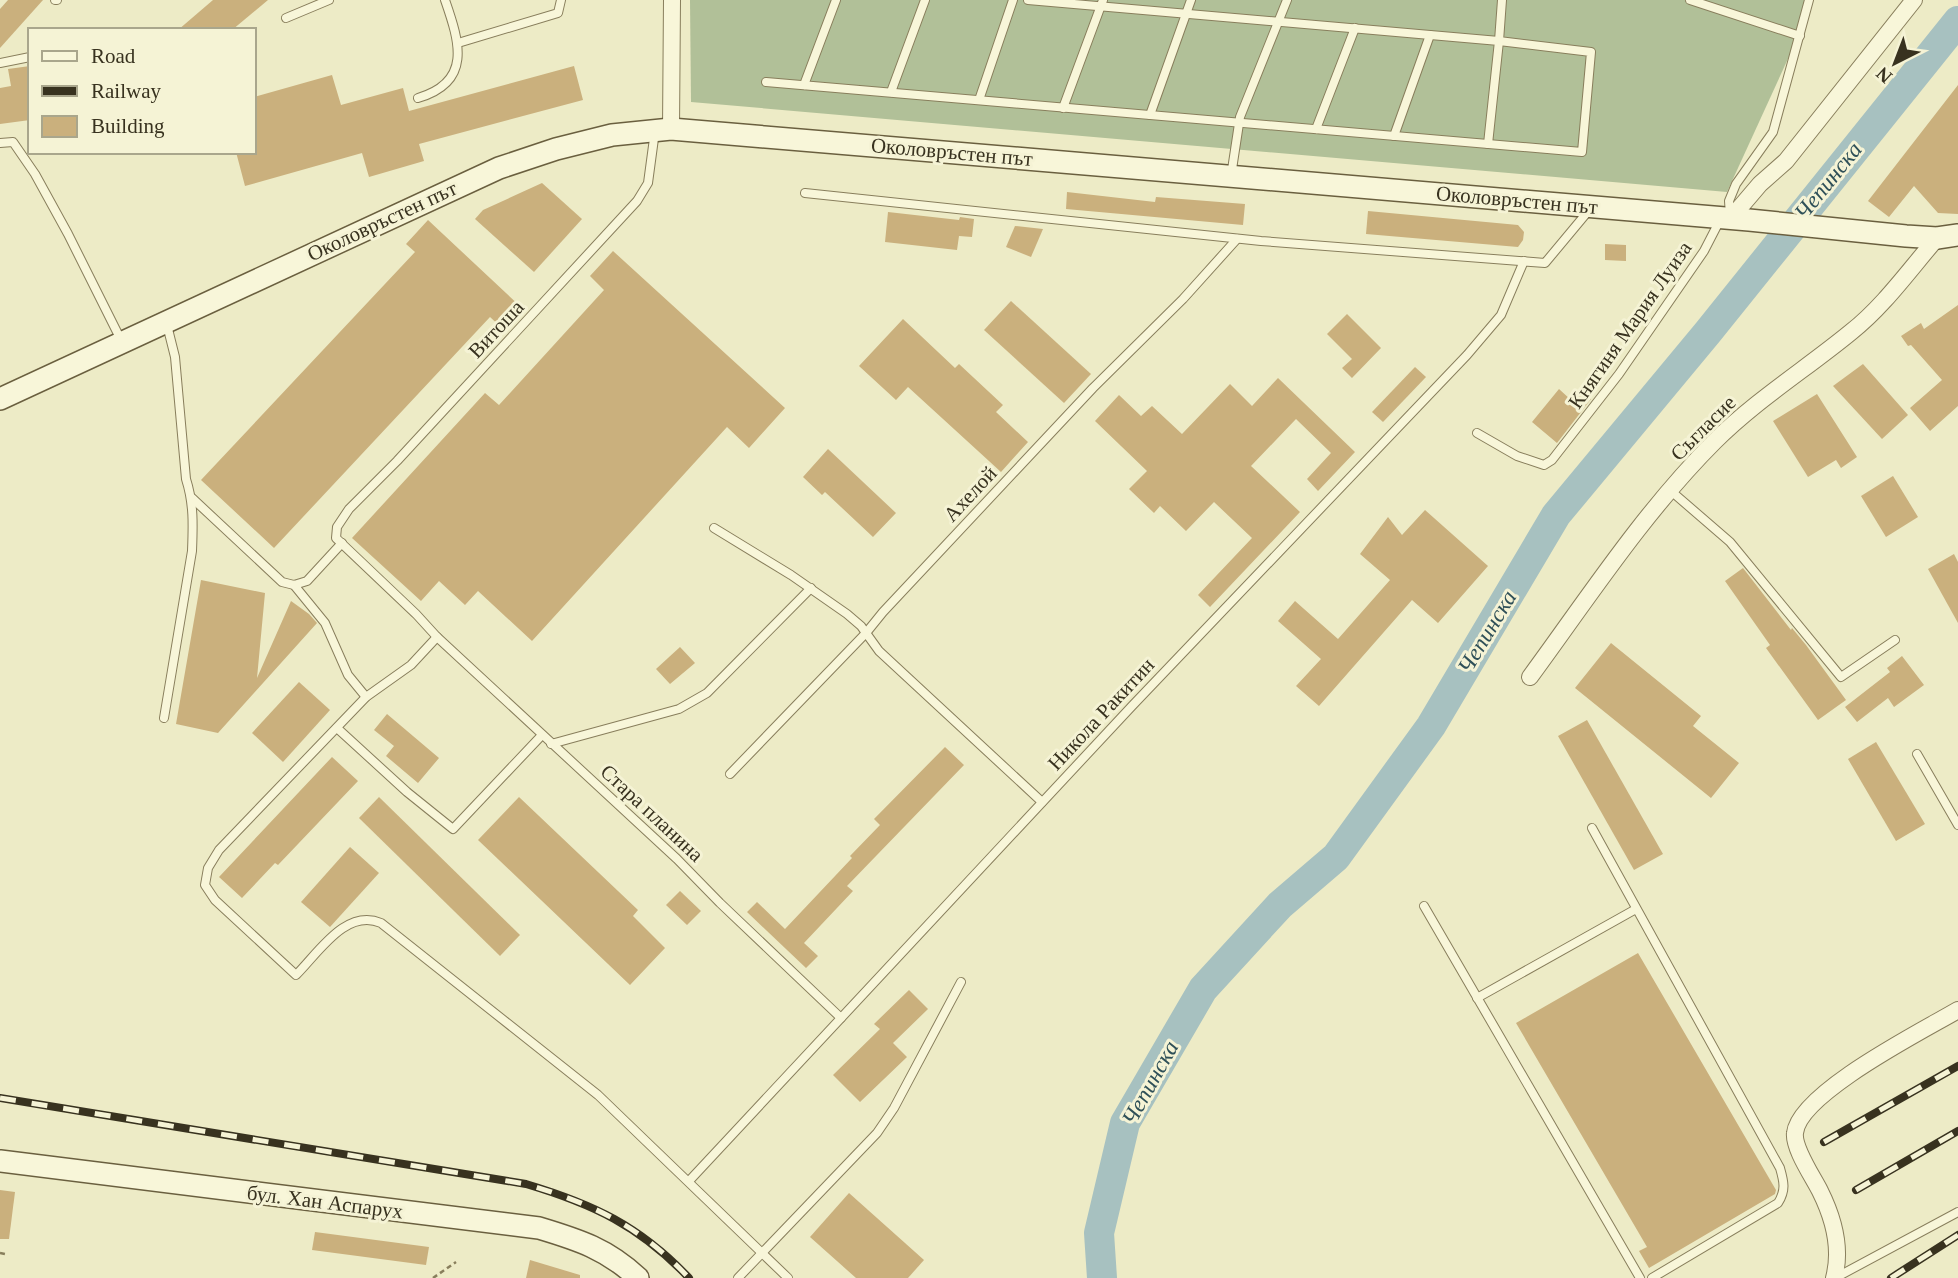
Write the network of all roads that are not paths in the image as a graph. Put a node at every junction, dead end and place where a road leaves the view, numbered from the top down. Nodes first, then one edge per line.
1 (329, 0) edge
2 (445, 0) edge
3 (561, 0) edge
4 (672, 0) edge
5 (836, 0) edge
6 (925, 0) edge
7 (1013, 0) edge
8 (1028, 0) edge
9 (1191, 0) edge
10 (1287, 0) edge
11 (1502, 0) edge
12 (1690, 0) edge
13 (1809, 0) edge
14 (1914, 0) edge
15 (1102, 3) edge
16 (1186, 14) junction
17 (286, 18) dead end
18 (1278, 22) junction
19 (1355, 28) junction
20 (1430, 35) junction
21 (1800, 36) junction
22 (1499, 41) junction
23 (458, 43) junction
24 (28, 57) edge
25 (0, 63) edge
26 (766, 82) dead end
27 (804, 85) junction
28 (891, 92) junction
29 (418, 99) dead end
30 (979, 100) junction
31 (1063, 108) junction
32 (1150, 115) junction
33 (1239, 123) junction
34 (1316, 129) junction
35 (663, 130) junction
36 (1394, 136) junction
37 (0, 143) edge
38 (1488, 144) junction
39 (1231, 176) junction
40 (805, 193) dead end
41 (1592, 207) junction
42 (1734, 219) junction
43 (1948, 236) edge
44 (1237, 239) junction
45 (1524, 261) junction
46 (166, 322) junction
47 (122, 342) junction
48 (0, 399) edge
49 (1477, 433) dead end
50 (1671, 491) junction
51 (192, 498) junction
52 (714, 528) dead end
53 (339, 540) junction
54 (294, 585) junction
55 (811, 588) junction
56 (866, 633) junction
57 (437, 637) junction
58 (1895, 640) dead end
59 (1530, 677) dead end
60 (366, 697) junction
61 (164, 718) dead end
62 (337, 728) junction
63 (542, 735) junction
64 (551, 744) junction
65 (1917, 754) dead end
66 (730, 774) dead end
67 (1042, 802) junction
68 (1958, 825) edge
69 (1591, 828) dead end
70 (1423, 906) dead end
71 (1636, 909) junction
72 (961, 982) dead end
73 (1477, 998) junction
74 (1958, 1010) edge
75 (841, 1017) junction
76 (0, 1161) edge
77 (689, 1181) junction
78 (1958, 1212) edge
79 (761, 1252) junction
80 (638, 1278) edge
81 (738, 1278) edge
82 (788, 1278) edge
83 (1640, 1278) edge
84 (1652, 1278) edge
85 (1835, 1278) edge

1 - 17 lane
2 - 23 lane
3 - 23 lane
4 - 35 street
5 - 27 lane
6 - 28 lane
7 - 30 lane
8 - 15 lane
9 - 16 lane
10 - 18 lane
11 - 22 lane
12 - 21 lane
13 - 21 lane, Княгиня Мария Луиза
14 - 42 street
15 - 16 lane
15 - 31 lane
16 - 18 lane
16 - 32 lane
18 - 19 lane
18 - 33 lane
19 - 20 lane
19 - 34 lane
20 - 22 lane
20 - 36 lane
21 - 42 lane, Княгиня Мария Луиза
22 - 38 lane
22 - 38 lane
23 - 29 lane
24 - 25 lane
26 - 27 lane
27 - 28 lane
28 - 30 lane
30 - 31 lane
31 - 32 lane
32 - 33 lane
33 - 34 lane
33 - 39 lane
34 - 36 lane
35 - 39 street, Околовръстен път
35 - 46 street, Околовръстен път
35 - 53 lane, Витоша
36 - 38 lane
37 - 47 lane
39 - 41 street, Околовръстен път
40 - 44 lane
41 - 42 street, Околовръстен път
41 - 45 lane
42 - 43 street, Околовръстен път
42 - 49 lane, Княгиня Мария Луиза
43 - 50 street, Съгласие
44 - 45 lane
44 - 56 lane, Ахелой
45 - 67 lane, Никола Ракитин
46 - 47 street, Околовръстен път
46 - 51 lane
47 - 48 street, Околовръстен път
50 - 58 lane
50 - 59 street, Съгласие
51 - 54 lane
51 - 61 lane
52 - 55 lane
53 - 54 lane, Витоша
53 - 57 lane, Стара планина
54 - 60 lane
55 - 56 lane
55 - 64 lane
56 - 66 lane, Ахелой
56 - 67 lane
57 - 60 lane
57 - 63 lane, Стара планина
60 - 62 lane
62 - 63 lane
62 - 77 lane
63 - 64 lane, Стара планина
64 - 75 lane, Стара планина
65 - 68 lane
67 - 75 lane, Никола Ракитин
69 - 71 lane
70 - 73 lane
71 - 73 lane
71 - 84 lane
72 - 79 lane
73 - 83 lane
74 - 85 street
75 - 77 lane, Никола Ракитин
76 - 80 street, бул. Хан Аспарух
77 - 79 lane
78 - 85 lane
79 - 81 lane
79 - 82 lane

